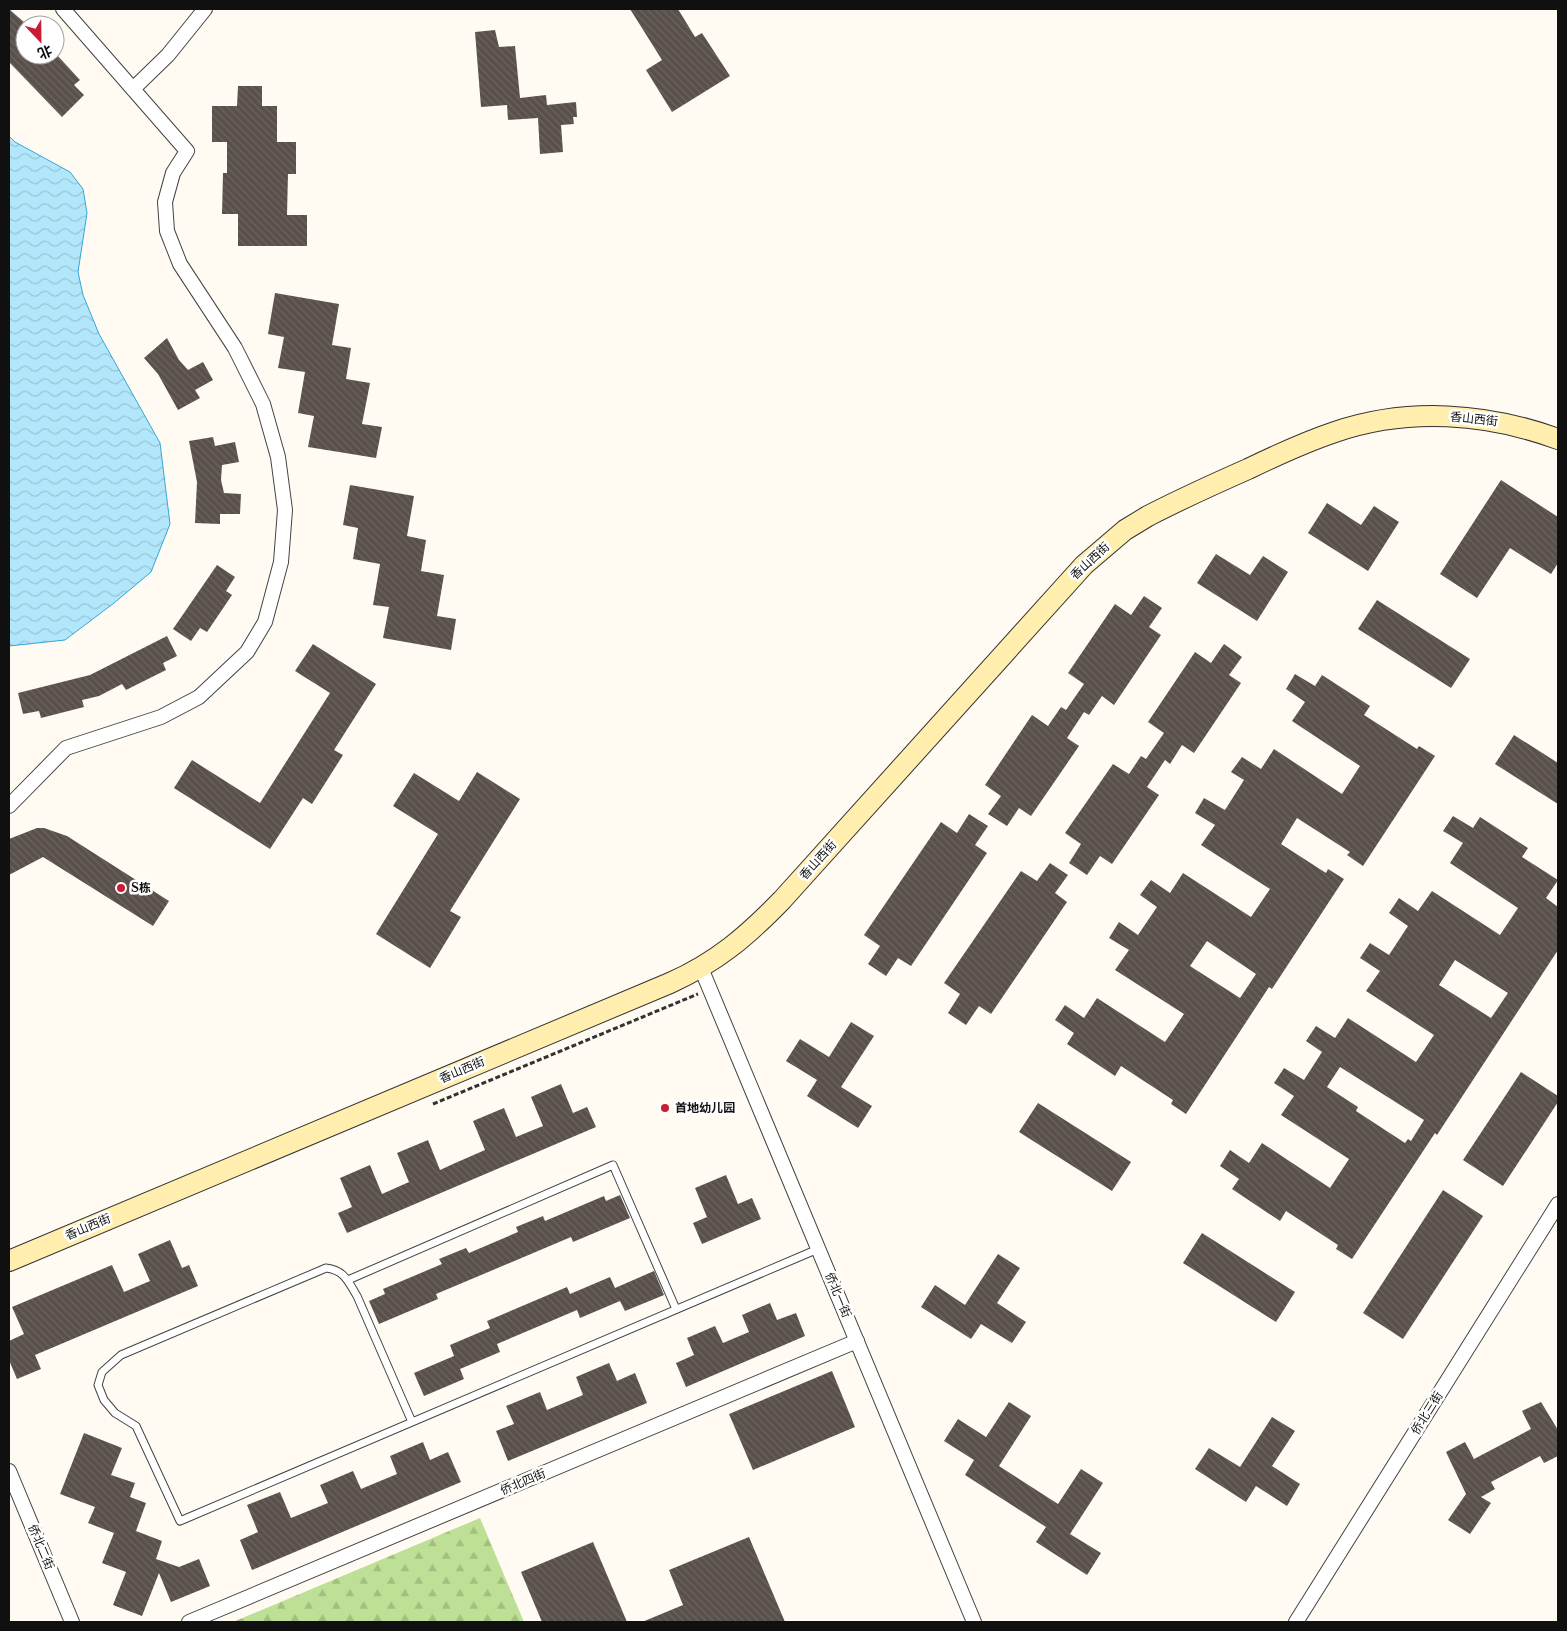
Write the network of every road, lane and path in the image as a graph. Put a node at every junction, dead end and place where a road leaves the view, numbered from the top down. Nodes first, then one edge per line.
1 (63, 9) edge
2 (205, 9) edge
3 (133, 89) junction
4 (1558, 439) edge
5 (9, 806) edge
6 (701, 968) junction
7 (1558, 1204) edge
8 (818, 1249) junction
9 (9, 1261) edge
10 (348, 1280) junction
11 (676, 1309) junction
12 (857, 1341) junction
13 (412, 1422) junction
14 (9, 1471) edge
15 (72, 1622) edge
16 (189, 1622) edge
17 (974, 1622) edge
18 (1296, 1622) edge

1 - 3 street
2 - 3 street
3 - 5 street
4 - 6 street, 香山西街
6 - 8 street, 侨北一街
6 - 9 street, 香山西街
7 - 18 street, 侨北三街
8 - 11 lane
8 - 12 street, 侨北一街
10 - 11 lane
10 - 13 lane
10 - 13 lane
11 - 13 lane
12 - 16 street, 侨北四街
12 - 17 street, 侨北一街
14 - 15 street, 侨北二街

